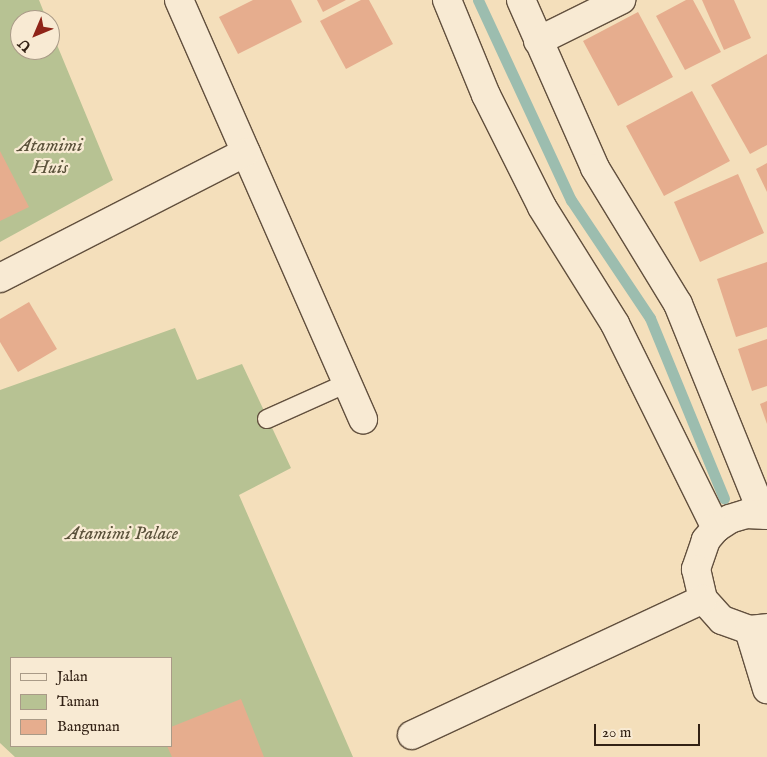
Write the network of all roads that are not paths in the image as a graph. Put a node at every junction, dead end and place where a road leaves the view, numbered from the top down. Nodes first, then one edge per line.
1 (179, 0) edge
2 (447, 0) edge
3 (521, 0) edge
4 (621, 0) edge
5 (538, 41) junction
6 (246, 152) junction
7 (0, 278) edge
8 (347, 383) junction
9 (363, 418) dead end
10 (267, 419) dead end
11 (765, 515) edge
12 (716, 528) junction
13 (703, 599) junction
14 (758, 629) edge
15 (767, 688) edge
16 (412, 735) dead end

1 - 6 street
2 - 12 street
3 - 5 street
4 - 5 street
5 - 11 street
6 - 7 street
6 - 8 street
8 - 9 street
8 - 10 lane
11 - 12 street
12 - 13 street
13 - 14 street
13 - 16 street
14 - 15 street

